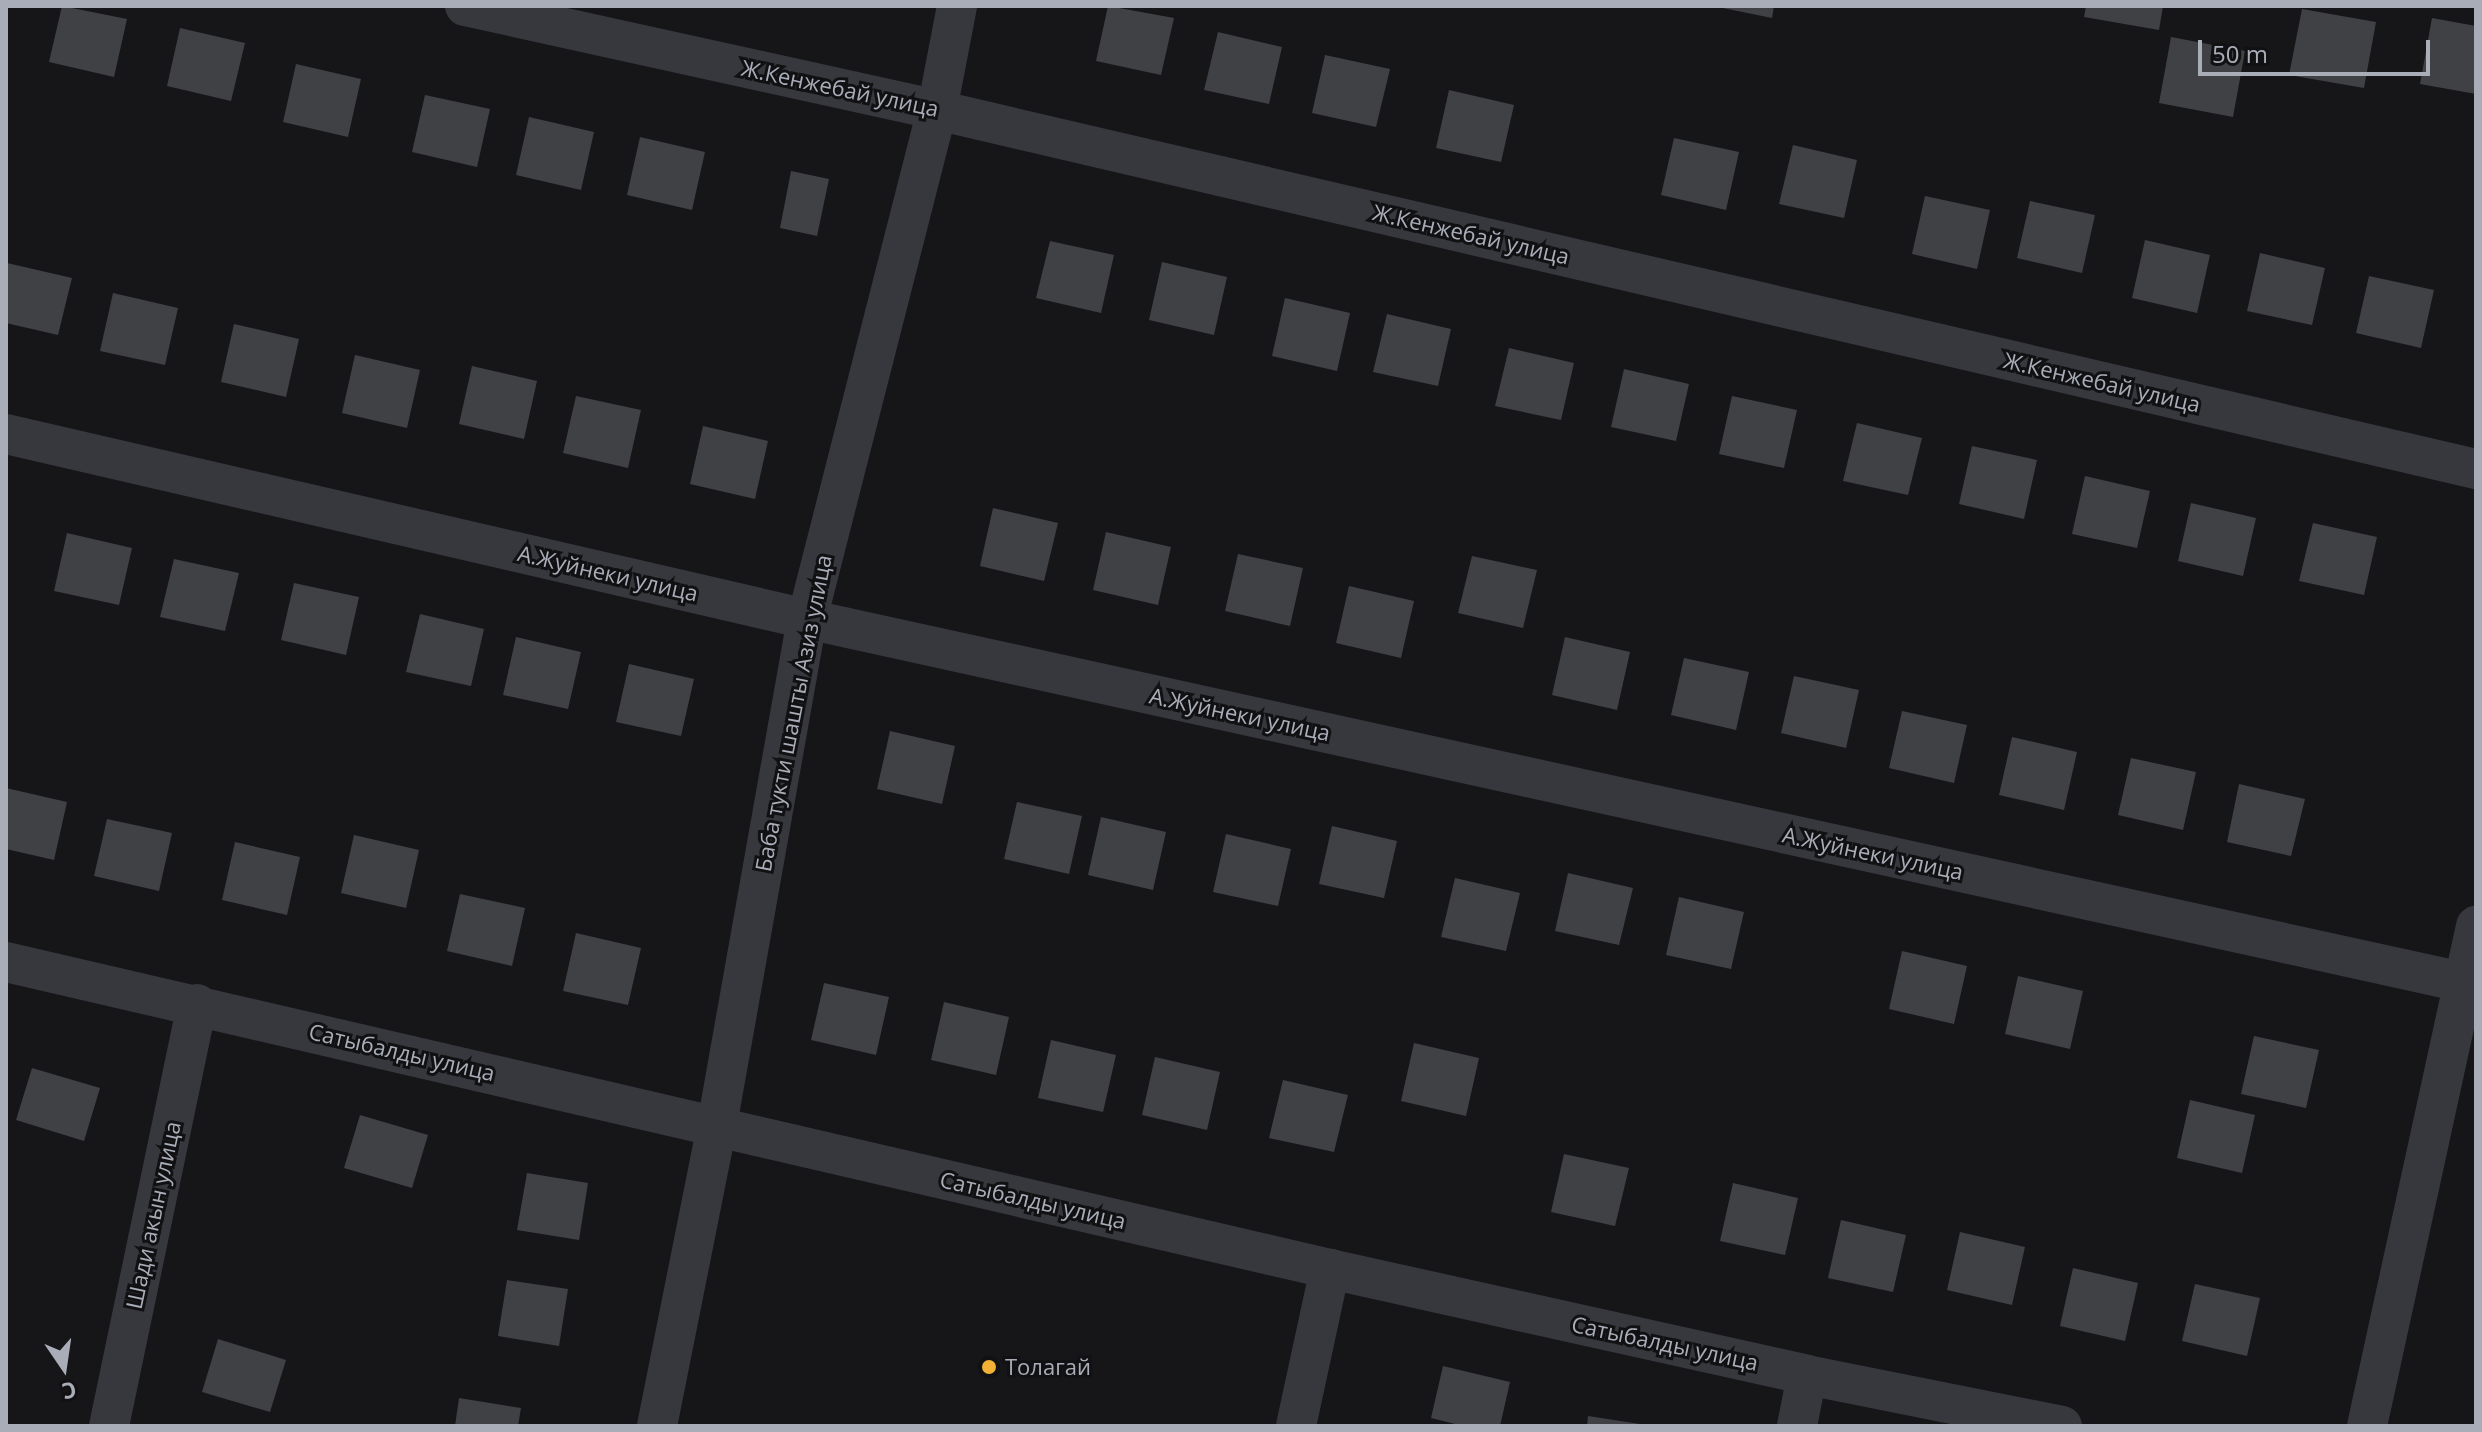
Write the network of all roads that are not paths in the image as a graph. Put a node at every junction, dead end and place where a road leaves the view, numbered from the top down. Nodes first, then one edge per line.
1 (465, 6) edge
2 (957, 6) edge
3 (937, 110) junction
4 (6, 434) edge
5 (2476, 469) edge
6 (807, 619) junction
7 (2476, 926) edge
8 (6, 962) edge
9 (2470, 984) edge
10 (197, 1004) junction
11 (717, 1125) junction
12 (1330, 1269) junction
13 (1807, 1375) junction
14 (109, 1426) edge
15 (657, 1426) edge
16 (1296, 1426) edge
17 (1797, 1426) edge
18 (2062, 1426) edge
19 (2367, 1426) edge

1 - 3 street, Ж.Кенжебай улица
2 - 3 street, Баба тукти шашты Азиз улица
3 - 5 street, Ж.Кенжебай улица
3 - 6 street, Баба тукти шашты Азиз улица
4 - 6 street, А.Жуйнеки улица
6 - 9 street, А.Жуйнеки улица
6 - 11 street, Баба тукти шашты Азиз улица
7 - 9 street
8 - 10 street, Сатыбалды улица
9 - 19 street
10 - 11 street, Сатыбалды улица
10 - 14 street, Шади акын улица
11 - 12 street, Сатыбалды улица
11 - 15 street, Баба тукти шашты Азиз улица
12 - 13 street, Сатыбалды улица
12 - 16 street
13 - 17 street
13 - 18 street, Сатыбалды улица

